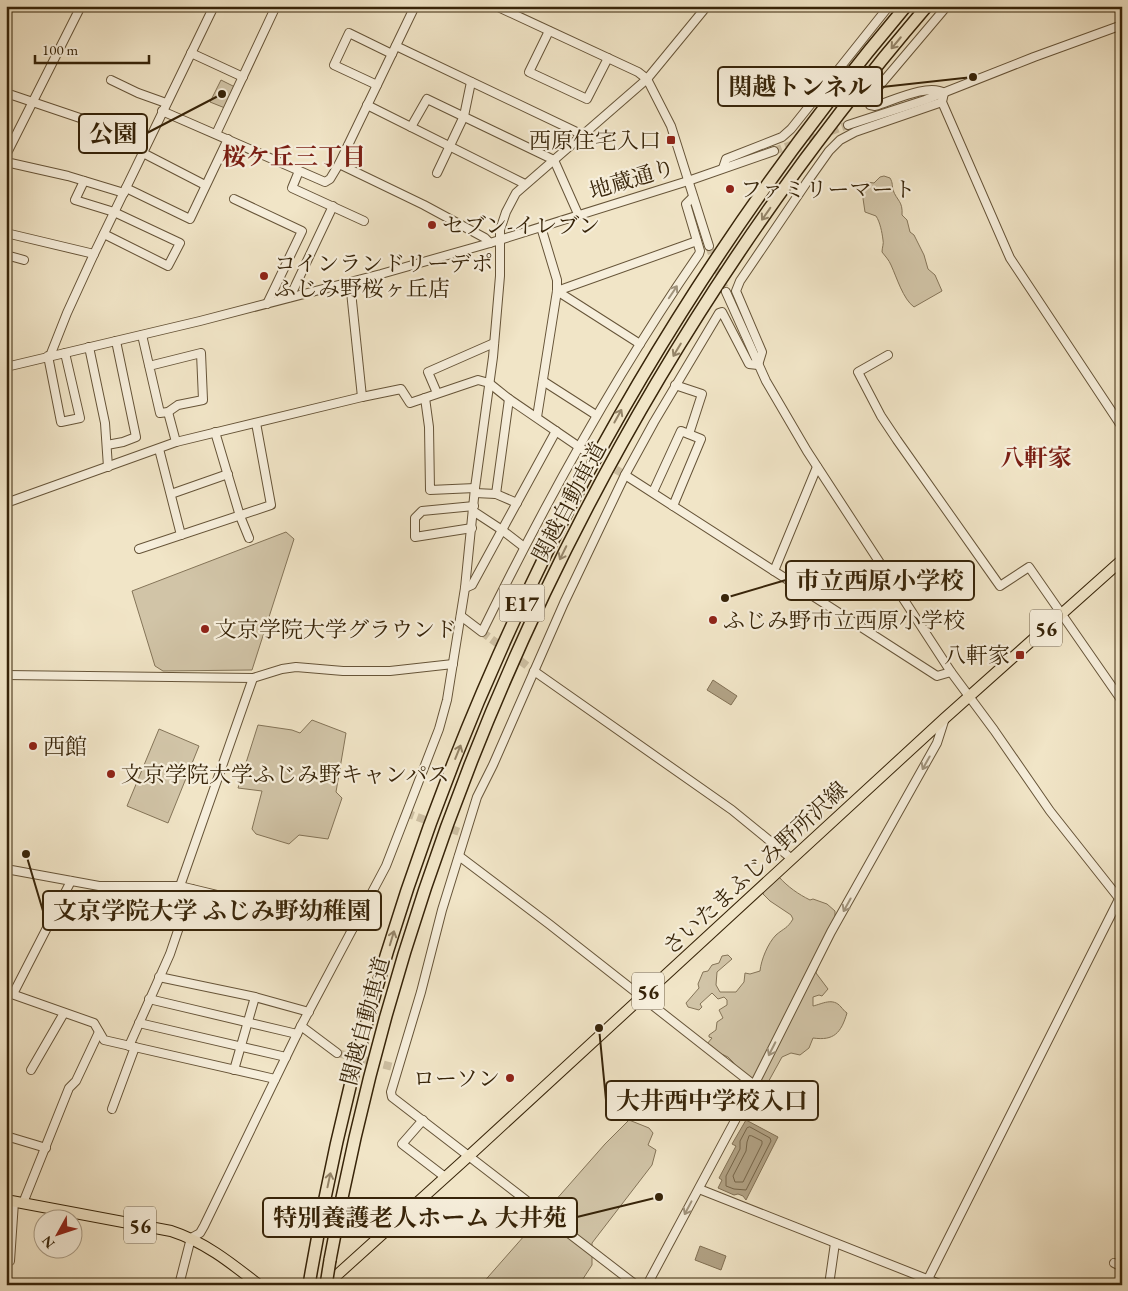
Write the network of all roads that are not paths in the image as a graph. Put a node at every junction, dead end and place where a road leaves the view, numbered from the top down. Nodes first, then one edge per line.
1 (81, 6) edge
2 (214, 6) edge
3 (276, 6) edge
4 (415, 6) edge
5 (496, 6) edge
6 (707, 6) edge
7 (889, 6) edge
8 (906, 6) edge
9 (927, 6) edge
10 (947, 6) edge
11 (1122, 25) edge
12 (549, 31) junction
13 (394, 50) junction
14 (191, 53) junction
15 (608, 58) junction
16 (243, 77) junction
17 (648, 79) junction
18 (111, 80) dead end
19 (471, 82) junction
20 (377, 84) junction
21 (6, 93) edge
22 (944, 93) junction
23 (33, 101) junction
24 (942, 102) junction
25 (166, 103) junction
26 (367, 105) junction
27 (162, 111) junction
28 (464, 116) junction
29 (848, 125) tunnel mouth
30 (412, 127) junction
31 (216, 134) junction
32 (583, 135) junction
33 (228, 139) junction
34 (148, 141) junction
35 (449, 146) junction
36 (774, 151) tunnel mouth
37 (143, 154) junction
38 (6, 155) edge
39 (554, 160) junction
40 (6, 162) edge
41 (339, 164) junction
42 (723, 168) junction
43 (298, 171) junction
44 (437, 173) dead end
45 (84, 181) junction
46 (688, 181) junction
47 (526, 184) junction
48 (205, 185) junction
49 (125, 190) junction
50 (693, 197) junction
51 (234, 199) dead end
52 (333, 206) junction
53 (114, 212) junction
54 (578, 214) junction
55 (364, 221) dead end
56 (541, 227) junction
57 (6, 233) edge
58 (104, 234) junction
59 (500, 239) junction
60 (697, 241) junction
61 (490, 243) junction
62 (709, 246) tunnel mouth
63 (94, 254) junction
64 (6, 255) edge
65 (24, 260) dead end
66 (350, 282) junction
67 (557, 291) junction
68 (726, 292) tunnel mouth
69 (290, 297) junction
70 (267, 304) junction
71 (142, 335) junction
72 (116, 341) junction
73 (494, 343) junction
74 (640, 344) junction
75 (89, 347) junction
76 (66, 353) junction
77 (888, 355) dead end
78 (49, 356) junction
79 (758, 365) junction
80 (6, 366) edge
81 (149, 366) junction
82 (543, 381) junction
83 (489, 383) junction
84 (675, 385) junction
85 (437, 393) junction
86 (362, 397) junction
87 (425, 398) junction
88 (509, 400) junction
89 (168, 412) junction
90 (596, 415) junction
91 (537, 417) junction
92 (256, 422) junction
93 (1122, 427) edge
94 (556, 431) junction
95 (215, 432) junction
96 (689, 434) junction
97 (176, 442) junction
98 (107, 445) junction
99 (159, 449) junction
100 (581, 449) junction
101 (108, 467) junction
102 (817, 467) junction
103 (228, 474) junction
104 (625, 475) junction
105 (475, 491) junction
106 (653, 492) junction
107 (171, 494) junction
108 (496, 494) junction
109 (6, 503) edge
110 (517, 503) junction
111 (673, 506) junction
112 (474, 509) junction
113 (240, 516) junction
114 (472, 528) junction
115 (502, 530) junction
116 (182, 535) junction
117 (248, 538) dead end
118 (524, 547) junction
119 (139, 549) dead end
120 (1122, 560) edge
121 (774, 572) junction
122 (465, 588) junction
123 (1061, 614) junction
124 (461, 616) junction
125 (453, 664) junction
126 (534, 671) junction
127 (951, 672) junction
128 (6, 675) edge
129 (253, 678) junction
130 (970, 696) junction
131 (1122, 701) edge
132 (945, 718) junction
133 (458, 856) junction
134 (792, 859) junction
135 (6, 869) edge
136 (71, 881) junction
137 (180, 886) junction
138 (192, 889) junction
139 (1120, 901) edge
140 (354, 928) junction
141 (160, 977) junction
142 (10, 993) edge
143 (255, 997) junction
144 (642, 997) junction
145 (150, 999) junction
146 (309, 1012) junction
147 (64, 1013) junction
148 (247, 1021) junction
149 (139, 1023) junction
150 (301, 1026) junction
151 (99, 1032) junction
152 (298, 1034) junction
153 (241, 1046) junction
154 (132, 1047) junction
155 (337, 1053) tunnel mouth
156 (286, 1057) junction
157 (32, 1070) dead end
158 (234, 1070) junction
159 (275, 1079) junction
160 (754, 1085) junction
161 (112, 1109) dead end
162 (423, 1120) junction
163 (6, 1136) edge
164 (46, 1148) junction
165 (470, 1155) junction
166 (445, 1177) junction
167 (699, 1189) junction
168 (15, 1202) edge
169 (191, 1238) junction
170 (835, 1243) junction
171 (10, 1261) dead end
172 (1114, 1263) dead end
173 (1122, 1267) edge
174 (928, 1279) junction
175 (310, 1282) edge
176 (179, 1285) edge
177 (259, 1285) edge
178 (326, 1285) edge
179 (636, 1285) edge
180 (646, 1285) edge
181 (828, 1285) edge
182 (942, 1285) edge

1 - 23 street
2 - 14 street
3 - 16 street
4 - 13 street
5 - 12 street
6 - 17 street
7 - 42 street
175 -> 8 highway, 関越自動車道 / E17
9 -> 178 highway, 関越自動車道 / E17, bridge
10 - 22 street
11 - 22 street
12 - 15 street
12 - 15 street
13 - 19 street
13 - 20 street
13 - 20 street
14 - 16 street
14 - 25 street
15 - 17 street
16 - 31 street
17 - 32 street
17 - 46 street
18 - 25 street
19 - 28 street
19 - 32 street
20 - 26 street
21 - 23 street
22 - 24 street
22 - 29 street
23 - 34 street
23 - 38 street
24 - 79 street
24 - 93 street
25 - 27 street
26 - 30 street
26 - 41 street
27 - 31 street
27 - 34 street
28 - 30 street
28 - 35 street
28 - 39 street
30 - 35 street
31 - 33 street
32 - 39 street
33 - 43 street
33 - 48 street
34 - 37 street
35 - 44 street
35 - 47 street
36 - 42 street, 地蔵通り
37 - 48 street
37 - 49 street
39 - 47 street
39 - 54 street
40 - 45 street
41 - 43 street
41 - 61 street
42 - 46 street, 地蔵通り
43 - 52 street
45 - 49 street
45 - 53 street
46 - 50 street
46 - 54 street, 地蔵通り
47 - 59 street
48 - 49 street
49 - 53 street
50 - 60 street
50 - 62 street
51 - 70 street
52 - 55 street
52 - 69 street
53 - 58 street
53 - 58 street
54 - 56 street, 地蔵通り
56 - 59 street, 地蔵通り
56 - 67 street
57 - 63 street
58 - 63 street
59 - 61 street, 地蔵通り
59 - 73 street
60 - 67 street
74 -> 60 street
61 - 66 street, 地蔵通り
63 - 78 street
64 - 65 street
66 - 69 street, 地蔵通り
66 - 86 street
67 - 74 street
67 - 82 street
68 - 79 street
69 - 70 street, 地蔵通り
70 - 71 street, 地蔵通り
71 - 72 street, 地蔵通り
71 - 81 street
72 - 75 street, 地蔵通り
72 - 98 street
73 - 83 street
73 - 85 street
74 - 90 street
75 - 76 street, 地蔵通り
75 - 98 street
76 - 78 street, 地蔵通り
76 - 78 street
77 - 123 street
78 - 80 street, 地蔵通り
79 - 84 street
79 - 102 street
81 - 89 street
81 - 89 street
82 - 90 street
82 - 91 street
83 - 85 street
83 - 88 street
83 - 105 street
84 - 96 street
84 - 104 street
85 - 87 street
86 - 87 street
86 - 92 street
87 - 105 street
88 - 91 street
88 - 108 street
89 - 97 street
90 - 100 street
91 - 94 street
92 - 95 street
92 - 113 street
94 - 100 street
94 - 110 street
95 - 97 street
95 - 103 street
96 - 106 street
96 - 111 street
97 - 99 street
98 - 101 street
99 - 101 street
99 - 107 street
100 - 118 street
101 - 109 street
102 - 121 street
102 - 127 street
103 - 107 street
103 - 113 street
104 - 106 street
104 - 126 street
105 - 108 street
105 - 112 street
106 - 111 street
107 - 116 street
108 - 110 street
110 - 115 street
111 - 121 street
112 - 114 street
112 - 114 street
112 - 115 street
113 - 116 street
113 - 117 street
114 - 122 street
115 - 118 street
115 - 122 street
116 - 119 street
118 - 124 street
120 - 123 main road, さいたまふじみ野所沢線 / 56
121 - 127 street
122 - 124 street
123 - 130 main road, さいたまふじみ野所沢線 / 56
123 - 131 street
124 - 125 street
125 - 129 street
125 - 140 street
126 - 133 street
126 - 134 street
127 - 130 street
128 - 129 street
129 - 137 street
130 - 132 main road, さいたまふじみ野所沢線 / 56
130 - 139 street
132 - 134 main road, さいたまふじみ野所沢線 / 56
132 -> 160 street
133 - 144 street
133 - 162 street
134 - 144 main road, さいたまふじみ野所沢線 / 56
135 - 136 street
136 - 137 street
136 - 142 street
137 - 138 street
138 - 140 street
138 - 141 street
139 - 174 street
140 - 146 street
141 - 143 street
141 - 145 street
142 - 147 street
143 - 146 street
143 - 148 street
144 - 160 street
144 - 165 main road, さいたまふじみ野所沢線 / 56
145 - 148 street
145 - 149 street
146 - 150 street
147 - 151 street
147 - 157 street
148 - 152 street
148 - 153 street
149 - 153 street
149 - 154 street
150 - 152 street
150 - 155 street
151 - 154 street
151 - 164 street
152 - 156 street
153 - 156 street
153 - 158 street
154 - 158 street
154 - 161 street
156 - 159 street
158 - 159 street
159 - 169 street
160 - 167 street
162 - 165 street
162 - 166 street
163 - 164 street
164 - 168 street
165 - 166 main road, さいたまふじみ野所沢線 / 56
165 - 179 street
166 - 178 main road, さいたまふじみ野所沢線 / 56
167 - 170 street
167 -> 180 street
168 - 169 main road, 56
168 - 171 street
169 - 176 street
169 - 177 main road, 56
170 - 174 street
170 - 181 street
172 - 173 street
174 - 182 street

